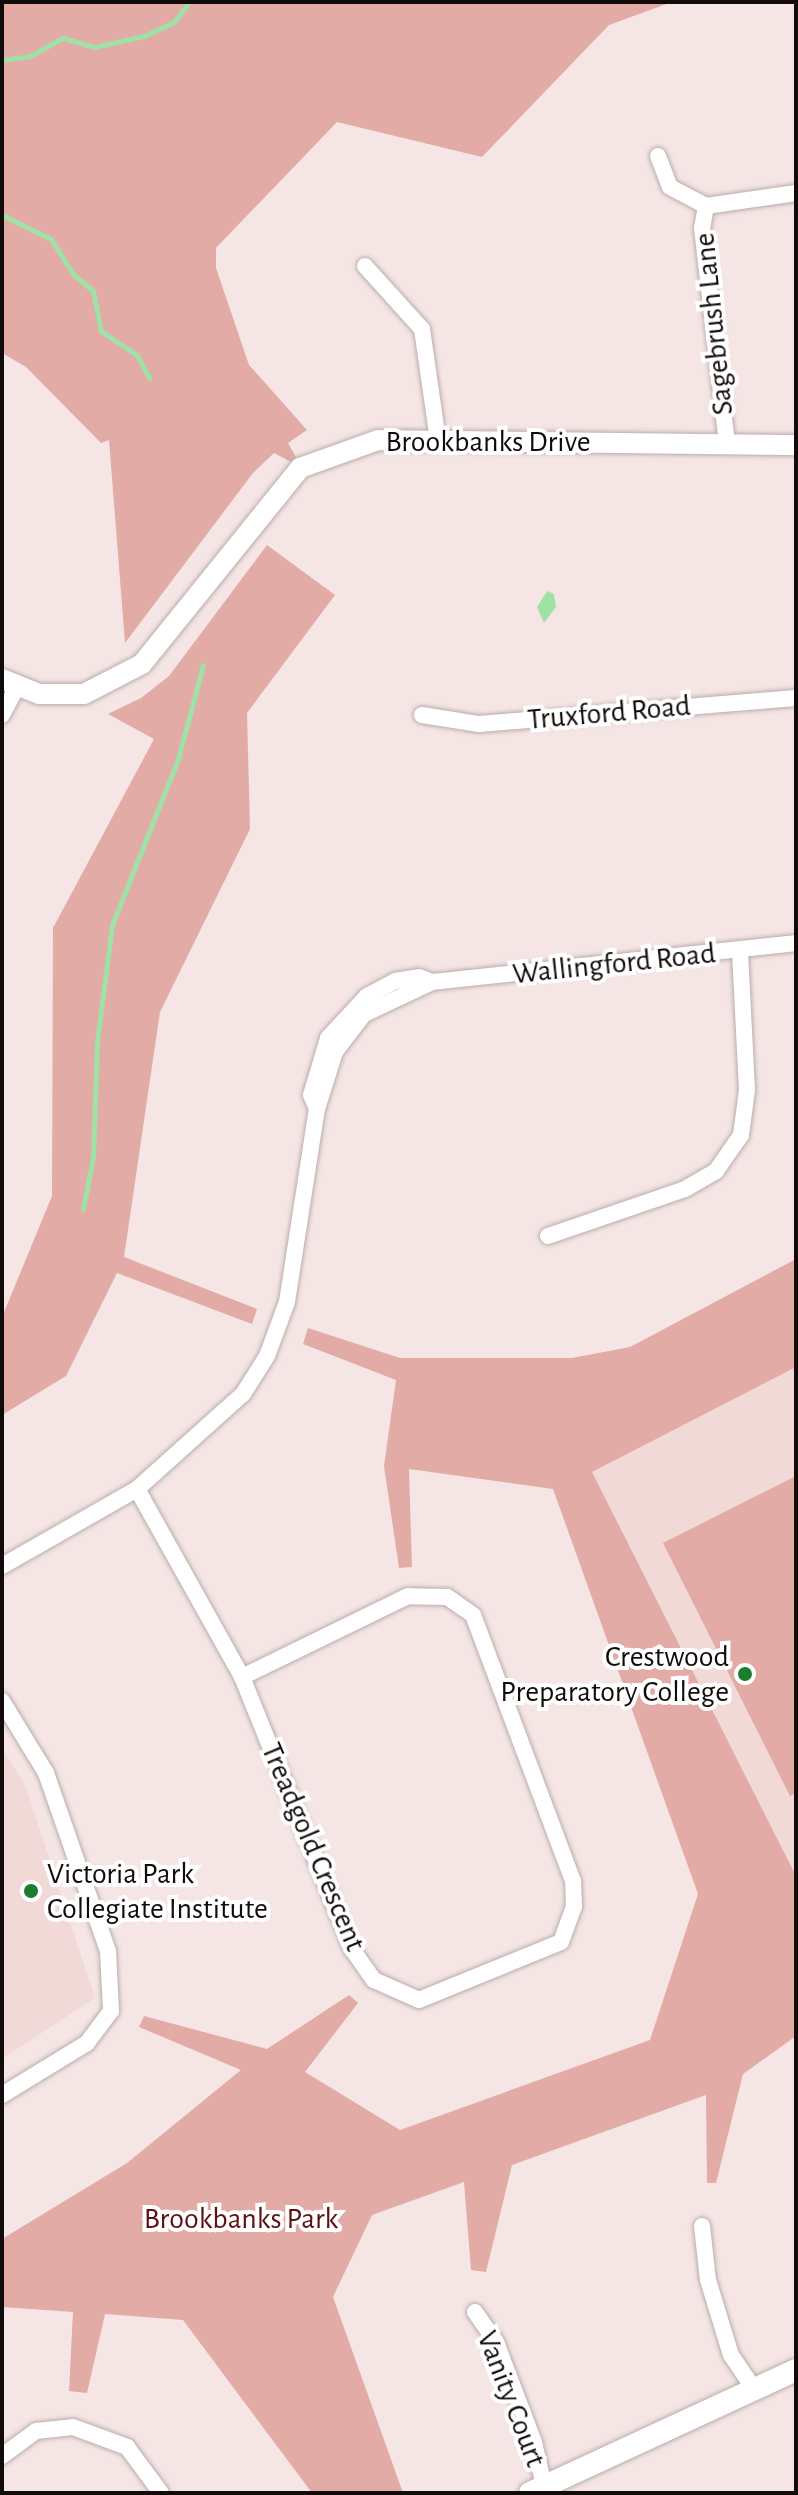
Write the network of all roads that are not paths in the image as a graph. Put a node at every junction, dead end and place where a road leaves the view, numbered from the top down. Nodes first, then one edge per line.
1 (658, 156) dead end
2 (796, 193) edge
3 (706, 206) junction
4 (365, 266) dead end
5 (438, 440) junction
6 (727, 443) junction
7 (796, 445) edge
8 (9, 683) edge
9 (796, 698) edge
10 (2, 715) edge
11 (422, 715) dead end
12 (796, 943) edge
13 (740, 951) junction
14 (548, 1236) dead end
15 (137, 1489) junction
16 (2, 1566) edge
17 (242, 1677) junction
18 (2, 1701) edge
19 (2, 2095) edge
20 (702, 2226) dead end
21 (475, 2312) dead end
22 (796, 2370) edge
23 (754, 2389) junction
24 (2, 2456) edge
25 (537, 2490) edge
26 (161, 2493) edge

1 - 3 street, Sagebrush Lane
2 - 3 street, Sagebrush Lane
3 - 6 street, Sagebrush Lane
4 - 5 street
5 - 6 street, Brookbanks Drive
5 - 8 street, Brookbanks Drive
6 - 7 street, Brookbanks Drive
8 - 10 street
9 - 11 street, Truxford Road
12 - 13 street, Wallingford Road
13 - 14 street
13 - 15 street, Wallingford Road
15 - 16 street, Wallingford Road
15 - 17 street, Treadgold Crescent
17 - 17 street, Treadgold Crescent
18 - 19 street
20 - 23 street
21 - 25 street, Vanity Court
22 - 23 main road
23 - 25 main road
24 - 26 street

